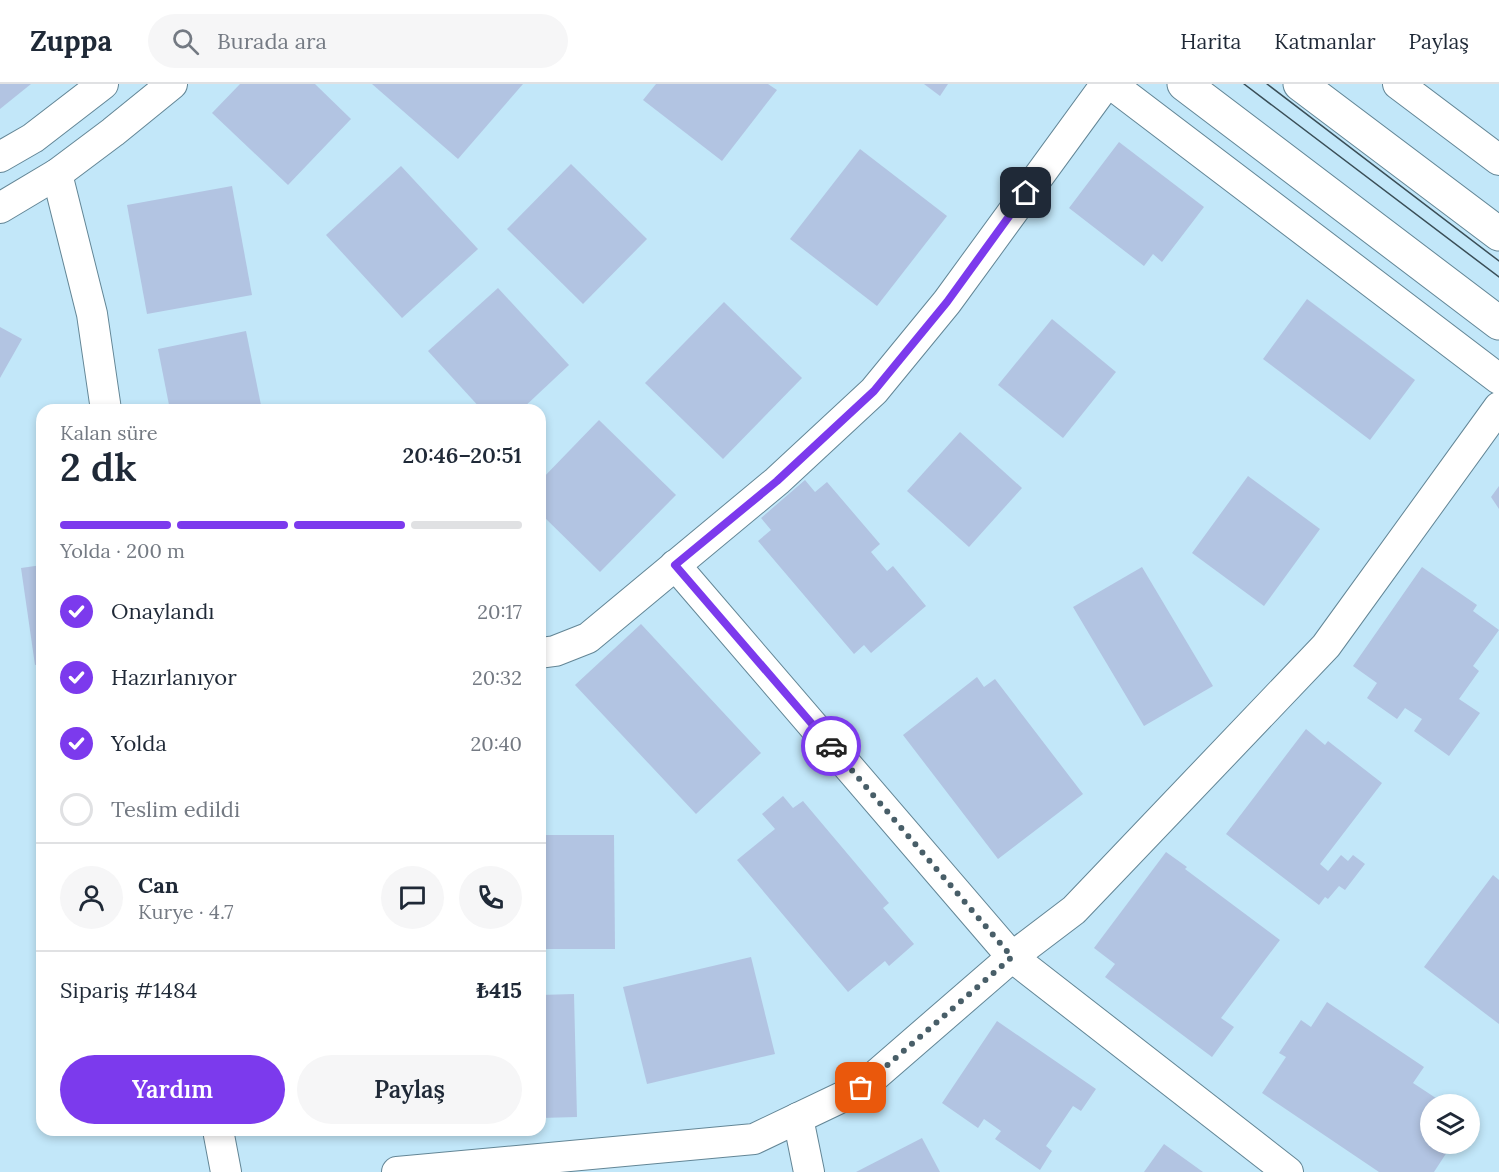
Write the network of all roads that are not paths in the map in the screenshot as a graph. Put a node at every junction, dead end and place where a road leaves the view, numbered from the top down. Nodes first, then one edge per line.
1 (103, 84) edge
2 (172, 84) edge
3 (1106, 84) edge
4 (1111, 84) edge
5 (1184, 84) edge
6 (1300, 84) edge
7 (1398, 84) edge
8 (0, 157) edge
9 (1499, 160) edge
10 (57, 174) junction
11 (0, 208) edge
12 (1499, 234) edge
13 (1499, 322) edge
14 (1499, 379) edge
15 (105, 404) edge
16 (1499, 407) edge
17 (675, 565) junction
18 (546, 652) edge
19 (1012, 957) junction
20 (798, 1118) junction
21 (219, 1136) edge
22 (226, 1172) edge
23 (397, 1172) edge
24 (808, 1172) edge
25 (1288, 1172) edge

1 - 8 street
2 - 10 street
3 - 17 street
4 - 14 street
5 - 13 main road
6 - 12 main road
7 - 9 street
10 - 11 street
10 - 15 street
16 - 19 street
17 - 18 street
17 - 19 street
19 - 20 street
19 - 25 street
20 - 23 street
20 - 24 street
21 - 22 street

